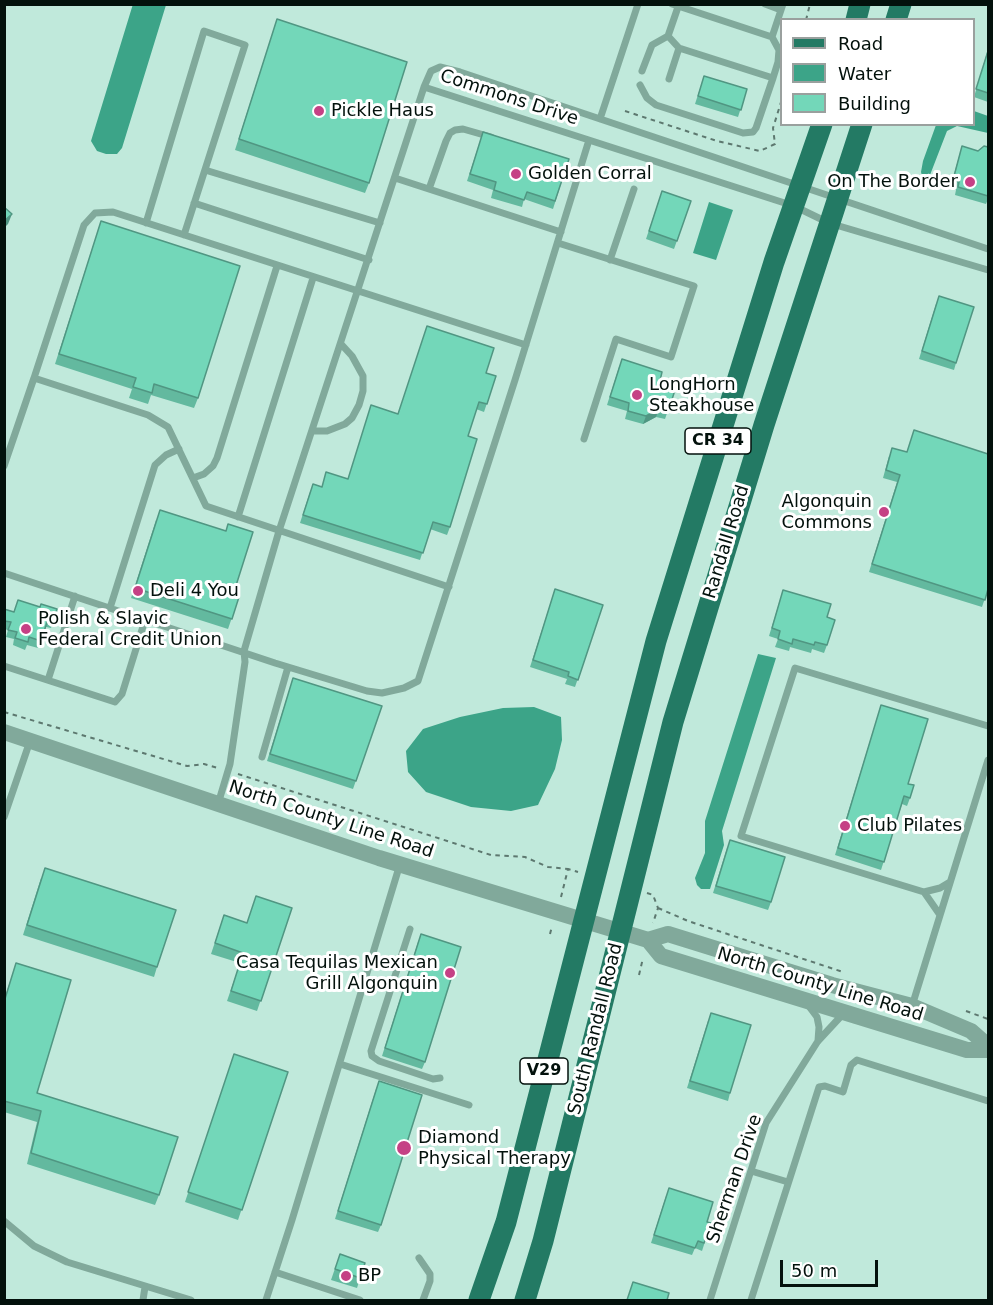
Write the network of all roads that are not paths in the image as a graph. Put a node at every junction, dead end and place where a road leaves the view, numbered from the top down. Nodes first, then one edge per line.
1 (638, 4) edge
2 (765, 4) edge
3 (675, 6) edge
4 (782, 7) edge
5 (668, 36) junction
6 (772, 37) junction
7 (679, 48) junction
8 (642, 71) dead end
9 (773, 78) junction
10 (669, 79) dead end
11 (640, 85) dead end
12 (424, 87) junction
13 (600, 119) junction
14 (821, 126) edge
15 (861, 126) edge
16 (498, 139) edge
17 (590, 140) junction
18 (205, 170) junction
19 (395, 178) junction
20 (802, 185) junction
21 (429, 189) junction
22 (634, 189) dead end
23 (838, 200) junction
24 (194, 203) junction
25 (794, 207) junction
26 (146, 223) junction
27 (380, 223) junction
28 (830, 223) junction
29 (561, 232) junction
30 (184, 235) junction
31 (558, 243) junction
32 (988, 249) edge
33 (369, 260) junction
34 (610, 260) junction
35 (277, 266) junction
36 (988, 270) edge
37 (313, 278) junction
38 (358, 292) junction
39 (341, 344) junction
40 (526, 345) junction
41 (34, 378) junction
42 (312, 431) junction
43 (584, 439) dead end
44 (179, 449) junction
45 (4, 466) edge
46 (193, 478) junction
47 (238, 517) junction
48 (279, 531) junction
49 (4, 573) edge
50 (449, 587) junction
51 (75, 596) junction
52 (110, 608) junction
53 (145, 620) junction
54 (244, 651) junction
55 (4, 666) edge
56 (288, 667) junction
57 (48, 680) junction
58 (988, 726) edge
59 (4, 732) edge
60 (30, 741) junction
61 (262, 757) dead end
62 (988, 760) edge
63 (218, 804) junction
64 (4, 817) edge
65 (400, 864) junction
66 (951, 882) junction
67 (924, 892) junction
68 (940, 915) junction
69 (583, 920) junction
70 (410, 929) dead end
71 (621, 931) junction
72 (648, 940) junction
73 (805, 1000) junction
74 (912, 1006) junction
75 (845, 1012) junction
76 (818, 1041) junction
77 (988, 1046) edge
78 (988, 1050) edge
79 (339, 1064) junction
80 (440, 1078) dead end
81 (988, 1101) edge
82 (469, 1105) dead end
83 (751, 1170) junction
84 (788, 1182) junction
85 (4, 1221) edge
86 (419, 1258) dead end
87 (275, 1272) junction
88 (146, 1287) junction
89 (143, 1300) edge
90 (191, 1300) edge
91 (266, 1300) edge
92 (360, 1300) edge
93 (423, 1300) edge
94 (479, 1300) edge
95 (525, 1300) edge
96 (710, 1300) edge
97 (751, 1300) edge

1 - 13 lane
2 - 4 lane
3 - 5 lane
3 - 6 lane
4 - 6 lane
5 - 7 lane
5 - 8 lane
6 - 9 lane
7 - 9 lane
7 - 10 lane
9 - 11 lane
12 - 13 lane, Commons Drive
12 - 17 lane, Commons Drive
12 - 19 lane
13 - 20 lane, Commons Drive
14 - 20 main road, CR 34
15 - 23 main road, Randall Road / CR 34
16 - 21 lane
17 - 25 lane, Commons Drive
17 - 29 lane
18 - 24 lane
18 - 26 lane
18 - 27 lane
19 - 21 lane
19 - 27 lane
20 - 23 lane, Commons Drive
20 - 25 main road, CR 34
21 - 29 lane
22 - 34 lane
23 - 28 main road, Randall Road / CR 34
23 - 32 lane, Commons Drive
24 - 30 lane
24 - 33 lane
25 - 28 lane, Commons Drive
25 - 69 main road, CR 34
26 - 30 lane
26 - 41 lane
27 - 33 lane
28 - 36 lane, Commons Drive
28 - 71 main road, Randall Road / CR 34
29 - 31 lane
30 - 35 lane
31 - 34 lane
31 - 40 lane
33 - 38 lane
34 - 43 lane
35 - 37 lane
35 - 46 lane
37 - 38 lane
37 - 47 lane
38 - 39 lane
38 - 40 lane
39 - 42 lane
39 - 42 lane
40 - 50 lane
41 - 44 lane
41 - 45 lane
42 - 48 lane
44 - 46 lane
44 - 52 lane
46 - 47 lane
47 - 48 lane
48 - 50 lane
48 - 54 lane
49 - 51 lane
50 - 56 lane
51 - 52 lane
51 - 57 lane
52 - 53 lane
53 - 54 lane
53 - 57 lane
54 - 56 lane
54 - 63 lane
55 - 57 lane
56 - 61 lane
58 - 67 lane
59 - 60 street, North County Line Road
60 - 63 street, North County Line Road
60 - 64 lane
62 - 66 lane
63 - 65 street, North County Line Road
65 - 69 street, North County Line Road
65 - 79 lane
66 - 67 lane
66 - 68 lane
67 - 68 lane
68 - 74 lane
69 - 71 street, North County Line Road
69 - 94 main road, V29
70 - 80 lane
71 - 72 street, North County Line Road
71 - 95 main road, South Randall Road / V29
72 - 73 street, North County Line Road
72 - 74 street, North County Line Road
73 - 75 street, North County Line Road
73 - 76 lane
74 - 77 street, North County Line Road
75 - 76 lane, Sherman Drive
75 - 78 street, North County Line Road
76 - 83 lane, Sherman Drive
79 - 82 lane
79 - 87 lane
81 - 84 lane
83 - 84 lane
83 - 96 lane, Sherman Drive
84 - 97 lane
85 - 88 lane
86 - 93 lane
87 - 91 lane
87 - 92 lane
88 - 89 lane
88 - 90 lane

